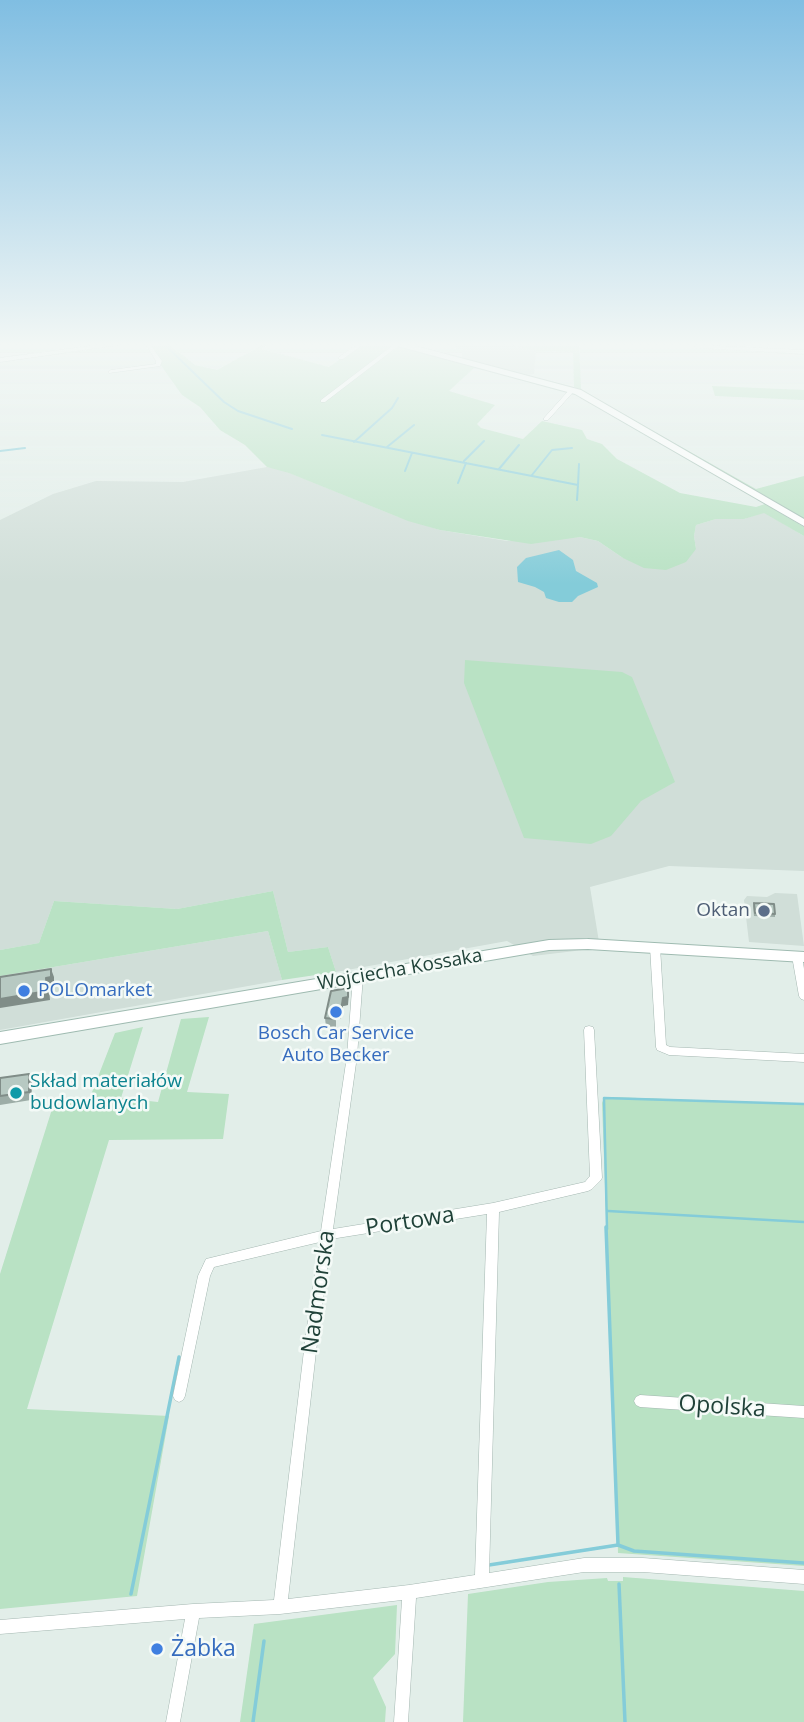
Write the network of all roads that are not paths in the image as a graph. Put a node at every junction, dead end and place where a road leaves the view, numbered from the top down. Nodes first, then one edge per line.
1 (632, 423) edge
2 (804, 523) edge
3 (655, 947) junction
4 (801, 956) edge
5 (358, 976) junction
6 (804, 996) edge
7 (589, 1030) dead end
8 (0, 1038) edge
9 (804, 1058) edge
10 (493, 1208) junction
11 (327, 1235) junction
12 (179, 1396) dead end
13 (640, 1401) dead end
14 (804, 1412) edge
15 (804, 1577) edge
16 (482, 1581) junction
17 (409, 1592) junction
18 (280, 1607) junction
19 (193, 1611) junction
20 (0, 1627) edge
21 (173, 1722) edge
22 (401, 1722) edge

1 - 2 street
3 - 4 street, Wojciecha Kossaka
3 - 5 street, Wojciecha Kossaka
3 - 9 street
4 - 6 street
5 - 8 street, Wojciecha Kossaka
5 - 11 street, Nadmorska
7 - 10 street, Portowa
10 - 11 street, Portowa
10 - 16 street
11 - 12 street, Portowa
11 - 18 street, Nadmorska
13 - 14 street, Opolska
15 - 16 street
16 - 17 street
17 - 18 street
17 - 22 street
18 - 19 street
19 - 20 street
19 - 21 street

